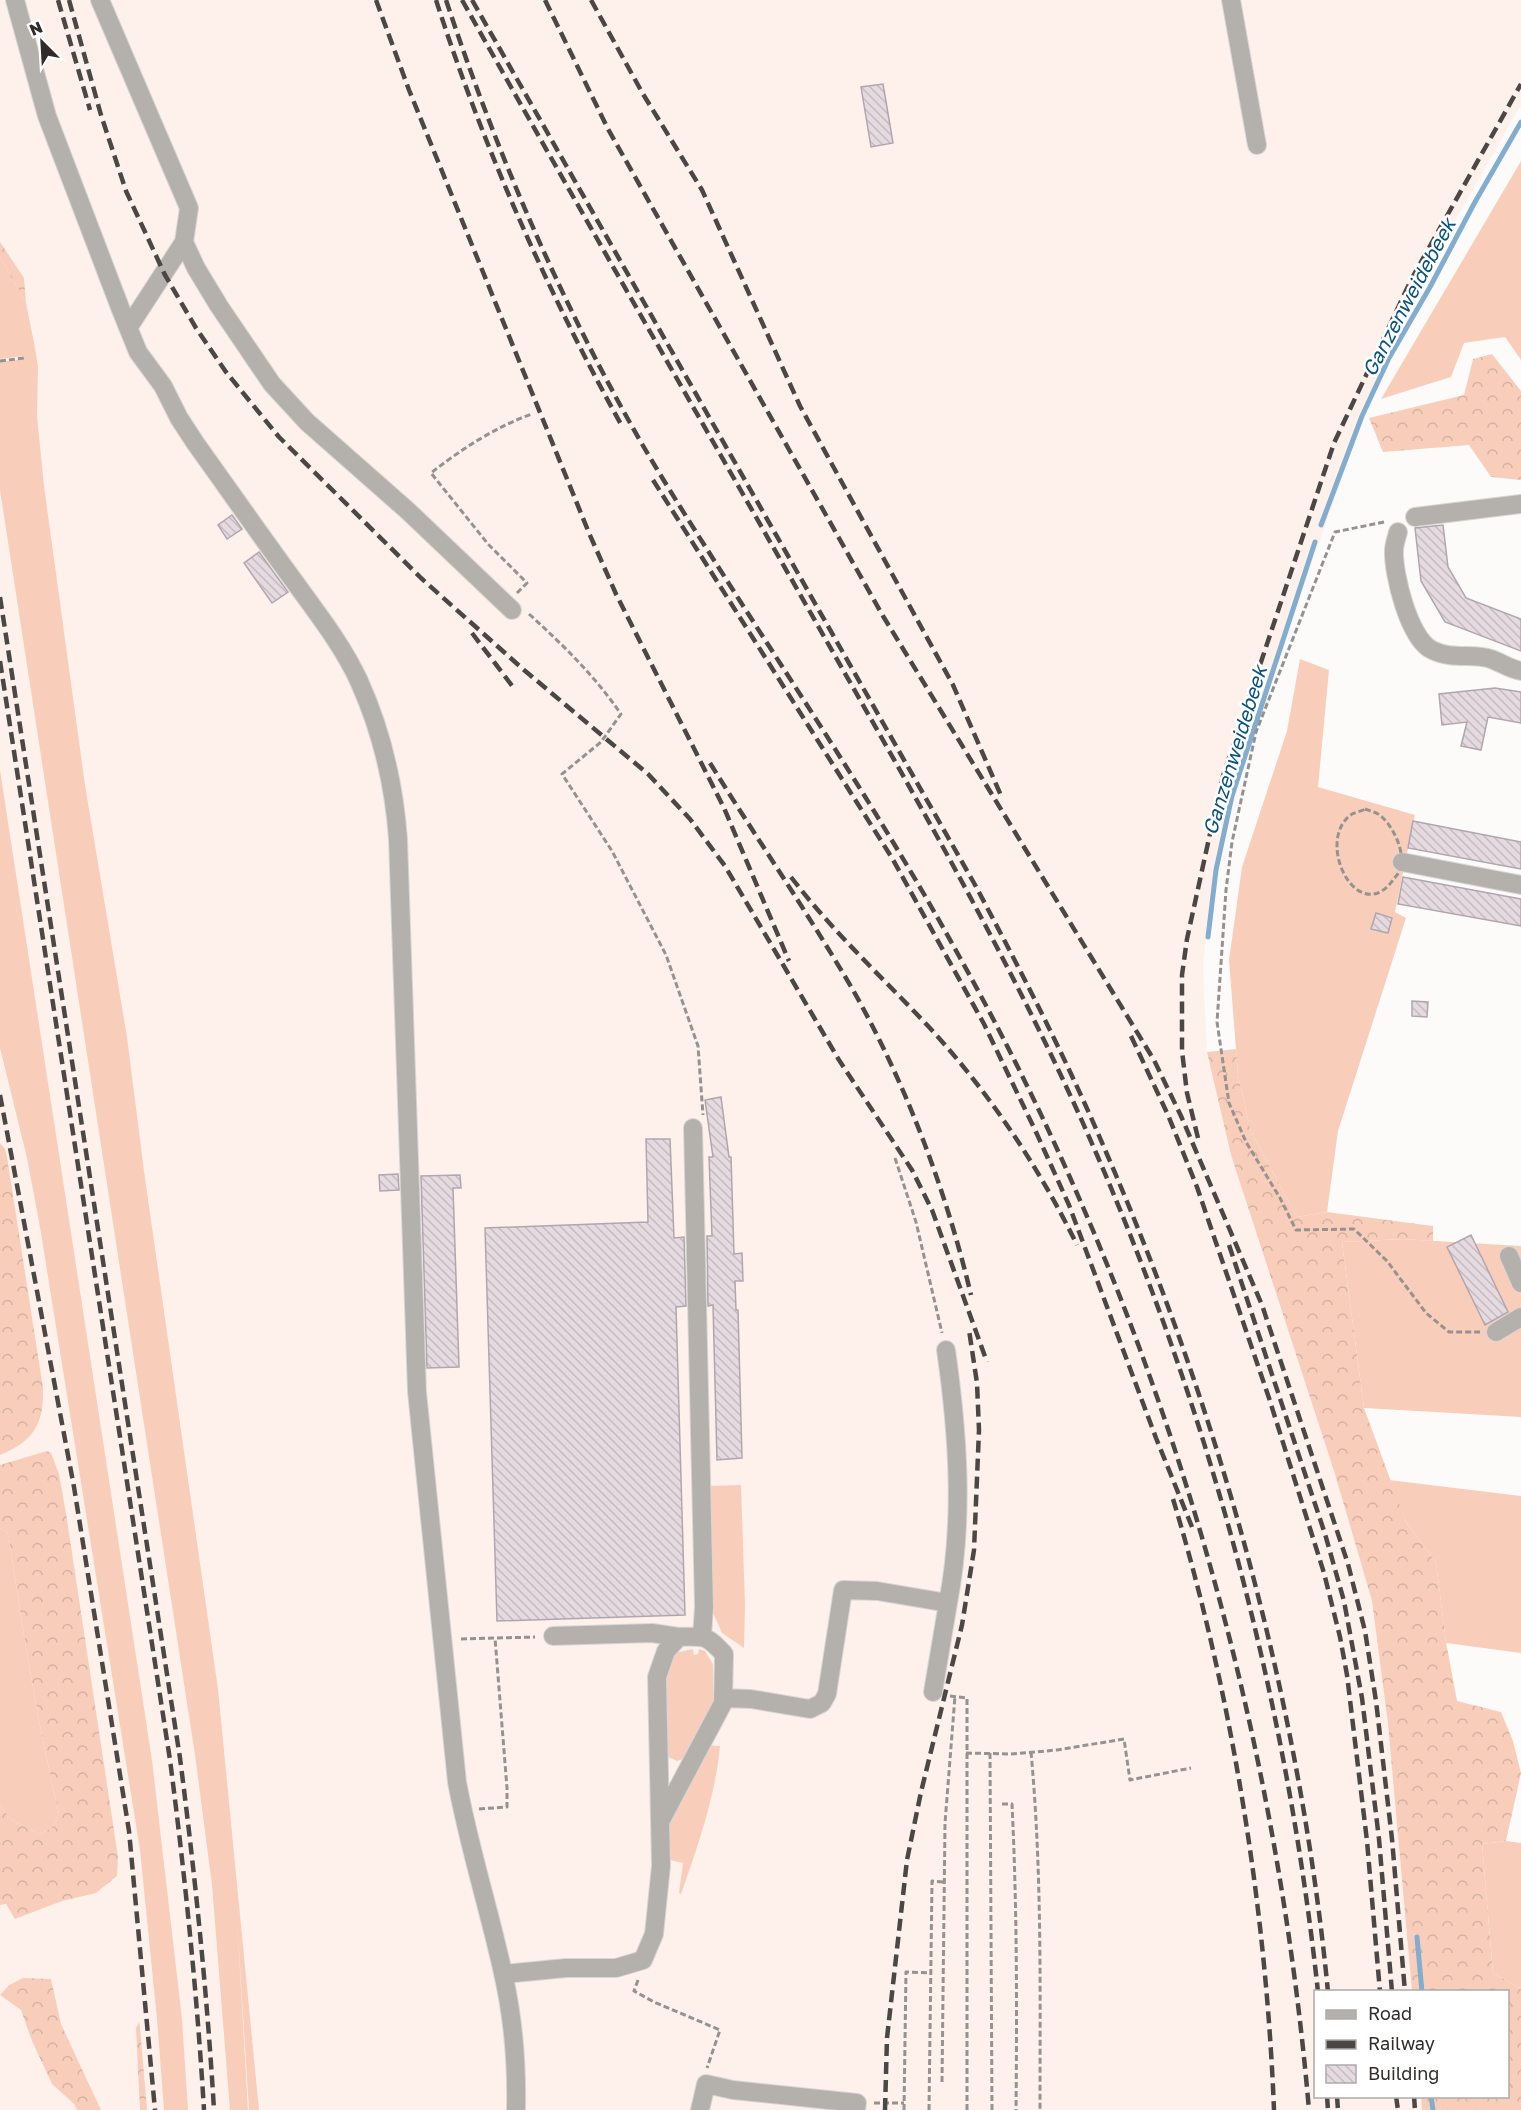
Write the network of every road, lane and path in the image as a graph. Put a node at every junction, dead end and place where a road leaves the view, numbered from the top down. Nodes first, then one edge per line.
1 (15, 0) edge
2 (100, 0) edge
3 (1231, 0) edge
4 (1257, 145) dead end
5 (184, 242) junction
6 (128, 328) junction
7 (24, 358) dead end
8 (0, 361) edge
9 (532, 414) dead end
10 (1521, 504) edge
11 (1415, 517) dead end
12 (1391, 527) joint
13 (518, 607) junction
14 (1521, 671) edge
15 (1402, 862) junction
16 (1521, 885) edge
17 (702, 1095) dead end
18 (693, 1128) dead end
19 (895, 1158) dead end
20 (1509, 1256) dead end
21 (1521, 1283) edge
22 (1521, 1317) edge
23 (1496, 1332) joint
24 (946, 1350) joint
25 (948, 1604) junction
26 (553, 1636) joint
27 (702, 1636) junction
28 (679, 1637) junction
29 (495, 1638) junction
30 (444, 1641) junction
31 (933, 1692) dead end
32 (955, 1696) dead end
33 (965, 1697) dead end
34 (723, 1698) junction
35 (1031, 1752) junction
36 (966, 1753) junction
37 (990, 1754) junction
38 (1191, 1768) dead end
39 (1002, 1804) dead end
40 (463, 1813) junction
41 (661, 1820) junction
42 (943, 1882) junction
43 (931, 1973) junction
44 (504, 1974) junction
45 (640, 1994) dead end
46 (942, 2082) dead end
47 (706, 2084) junction
48 (904, 2103) junction
49 (856, 2107) edge
50 (516, 2110) edge
51 (700, 2110) edge
52 (904, 2110) edge
53 (929, 2110) edge
54 (967, 2110) edge
55 (992, 2110) edge
56 (1016, 2110) edge
57 (1040, 2110) edge

1 - 6 street
2 - 5 street
3 - 4 street
5 - 6 street
5 - 13 street
6 - 30 street
7 - 8 path
9 - 13 path
10 - 11 street
12 - 14 street
12 - 23 path
13 - 17 path
15 - 15 path
15 - 16 street
18 - 27 street
19 - 24 path
20 - 21 street
22 - 23 street
24 - 25 street
25 - 31 street
25 - 34 street
26 - 28 street
26 - 29 path
27 - 28 street
27 - 34 street
28 - 41 street
29 - 30 path
29 - 40 path
30 - 40 street
32 - 42 path
33 - 36 path
34 - 41 street
35 - 37 path
35 - 38 path
35 - 57 path
36 - 37 path
36 - 54 path
37 - 55 path
39 - 56 path
40 - 44 street
41 - 44 street
42 - 43 path
42 - 46 path
43 - 48 path
43 - 53 path
44 - 50 street
45 - 47 path
47 - 49 street
47 - 51 street
48 - 49 path
48 - 52 path

